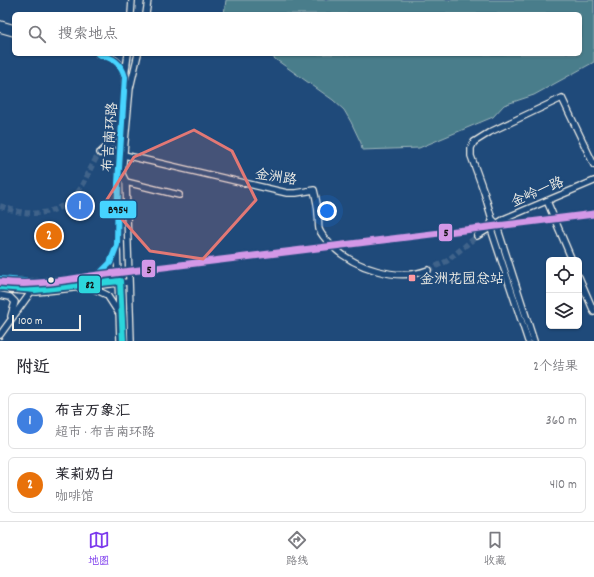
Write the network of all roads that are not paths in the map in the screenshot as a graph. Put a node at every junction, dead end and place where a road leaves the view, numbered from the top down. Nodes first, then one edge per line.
1 (132, 0) edge
2 (148, 0) edge
3 (131, 12) edge
4 (146, 12) edge
5 (0, 24) edge
6 (12, 27) edge
7 (0, 29) edge
8 (12, 32) edge
9 (105, 56) edge
10 (128, 56) edge
11 (138, 56) edge
12 (125, 77) junction
13 (120, 143) junction
14 (122, 154) junction
15 (594, 164) edge
16 (594, 181) edge
17 (126, 182) junction
18 (179, 195) dead end
19 (546, 201) junction
20 (494, 221) junction
21 (490, 226) junction
22 (477, 236) tunnel mouth
23 (117, 245) junction
24 (571, 257) edge
25 (428, 270) tunnel mouth
26 (128, 272) junction
27 (118, 273) junction
28 (98, 275) junction
29 (0, 280) edge
30 (128, 282) junction
31 (118, 283) junction
32 (582, 284) edge
33 (88, 286) junction
34 (0, 289) edge
35 (31, 292) junction
36 (0, 294) edge
37 (594, 312) edge
38 (120, 315) junction
39 (7, 325) junction
40 (0, 335) edge
41 (120, 341) edge
42 (131, 341) edge
43 (528, 341) edge
44 (534, 341) edge

1 - 3 street
2 - 4 street
5 - 6 street
7 - 8 street
9 - 12 street
10 - 12 street, 布吉南环路
11 - 14 street, 布吉南环路
12 - 13 street, 布吉南环路
13 - 14 street, 布吉南环路
13 - 14 street
14 - 17 street, 布吉南环路
14 - 23 street, 布吉南环路
14 - 25 street, 金洲路
15 - 20 street
16 - 19 street, 金岭一路
17 - 18 street
17 - 26 street, 布吉南环路
19 - 20 street, 金岭一路
19 - 24 street
20 - 21 street, 金岭一路
20 - 44 street
21 - 22 street
21 - 43 street
23 - 27 street, 布吉南环路
23 - 28 street
26 - 27 street
26 - 30 street, 布吉南环路
27 - 28 street
27 - 31 street, 布吉南环路
28 - 29 street
30 - 31 street
30 - 42 street, 布吉南环路
31 - 33 street
31 - 38 street, 布吉南环路
32 - 37 street
33 - 35 street
33 - 38 street
34 - 35 street
35 - 39 street
36 - 39 street
38 - 41 street, 布吉南环路
39 - 40 street

